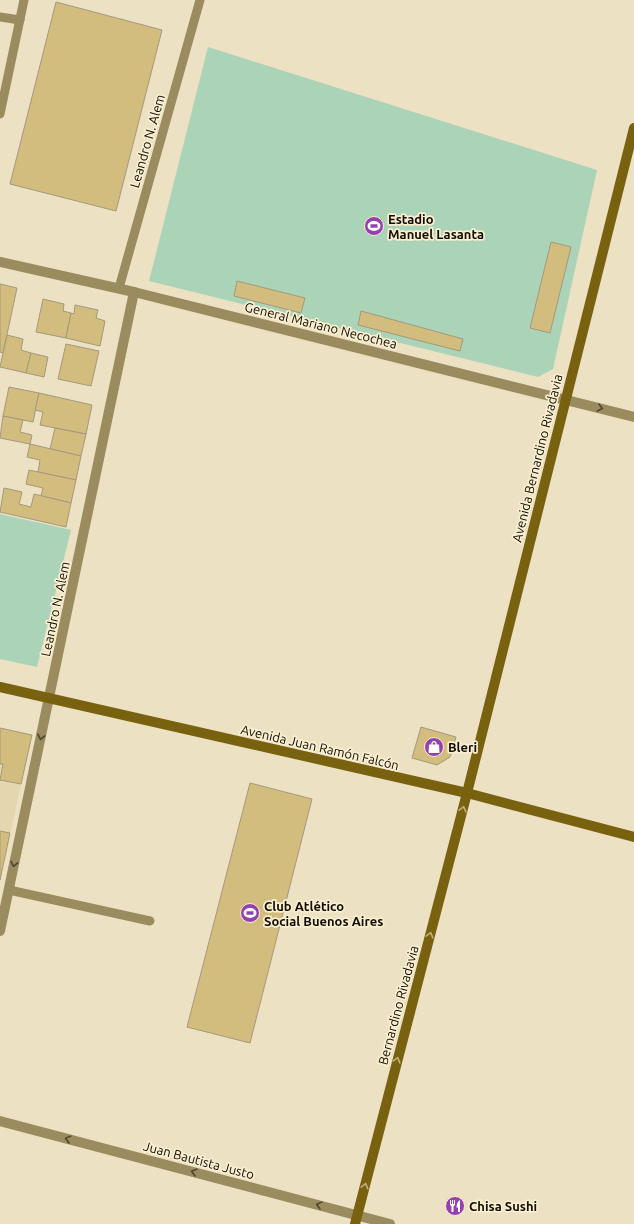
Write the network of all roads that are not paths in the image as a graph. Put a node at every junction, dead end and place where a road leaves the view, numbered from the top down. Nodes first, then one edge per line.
1 (24, 0) edge
2 (200, 0) edge
3 (0, 17) edge
4 (20, 20) junction
5 (0, 114) edge
6 (634, 128) edge
7 (0, 262) edge
8 (119, 288) junction
9 (134, 292) junction
10 (565, 399) junction
11 (634, 417) edge
12 (0, 687) edge
13 (49, 699) junction
14 (467, 793) junction
15 (634, 837) edge
16 (9, 890) junction
17 (150, 921) dead end
18 (0, 931) edge
19 (0, 1121) edge
20 (356, 1219) edge
21 (390, 1224) edge

1 - 4 lane
2 - 8 lane, Leandro N. Alem
3 - 4 lane
4 - 5 lane
6 - 10 main road, Avenida Bernardino Rivadavia
7 - 8 street, General Mariano Necochea
8 - 9 street, General Mariano Necochea
9 - 10 street, General Mariano Necochea
9 - 13 street, Leandro N. Alem
10 -> 11 street, General Mariano Necochea
10 - 14 main road, Avenida Bernardino Rivadavia
12 - 13 main road, Avenida Juan Ramón Falcón
13 - 14 main road, Avenida Juan Ramón Falcón
13 -> 16 street, Leandro N. Alem
14 - 15 main road, Avenida Juan Ramón Falcón
20 -> 14 main road, Bernardino Rivadavia
16 - 17 lane
16 - 18 street, Leandro N. Alem
20 -> 19 street, Juan Bautista Justo
20 - 21 street, Juan Bautista Justo

